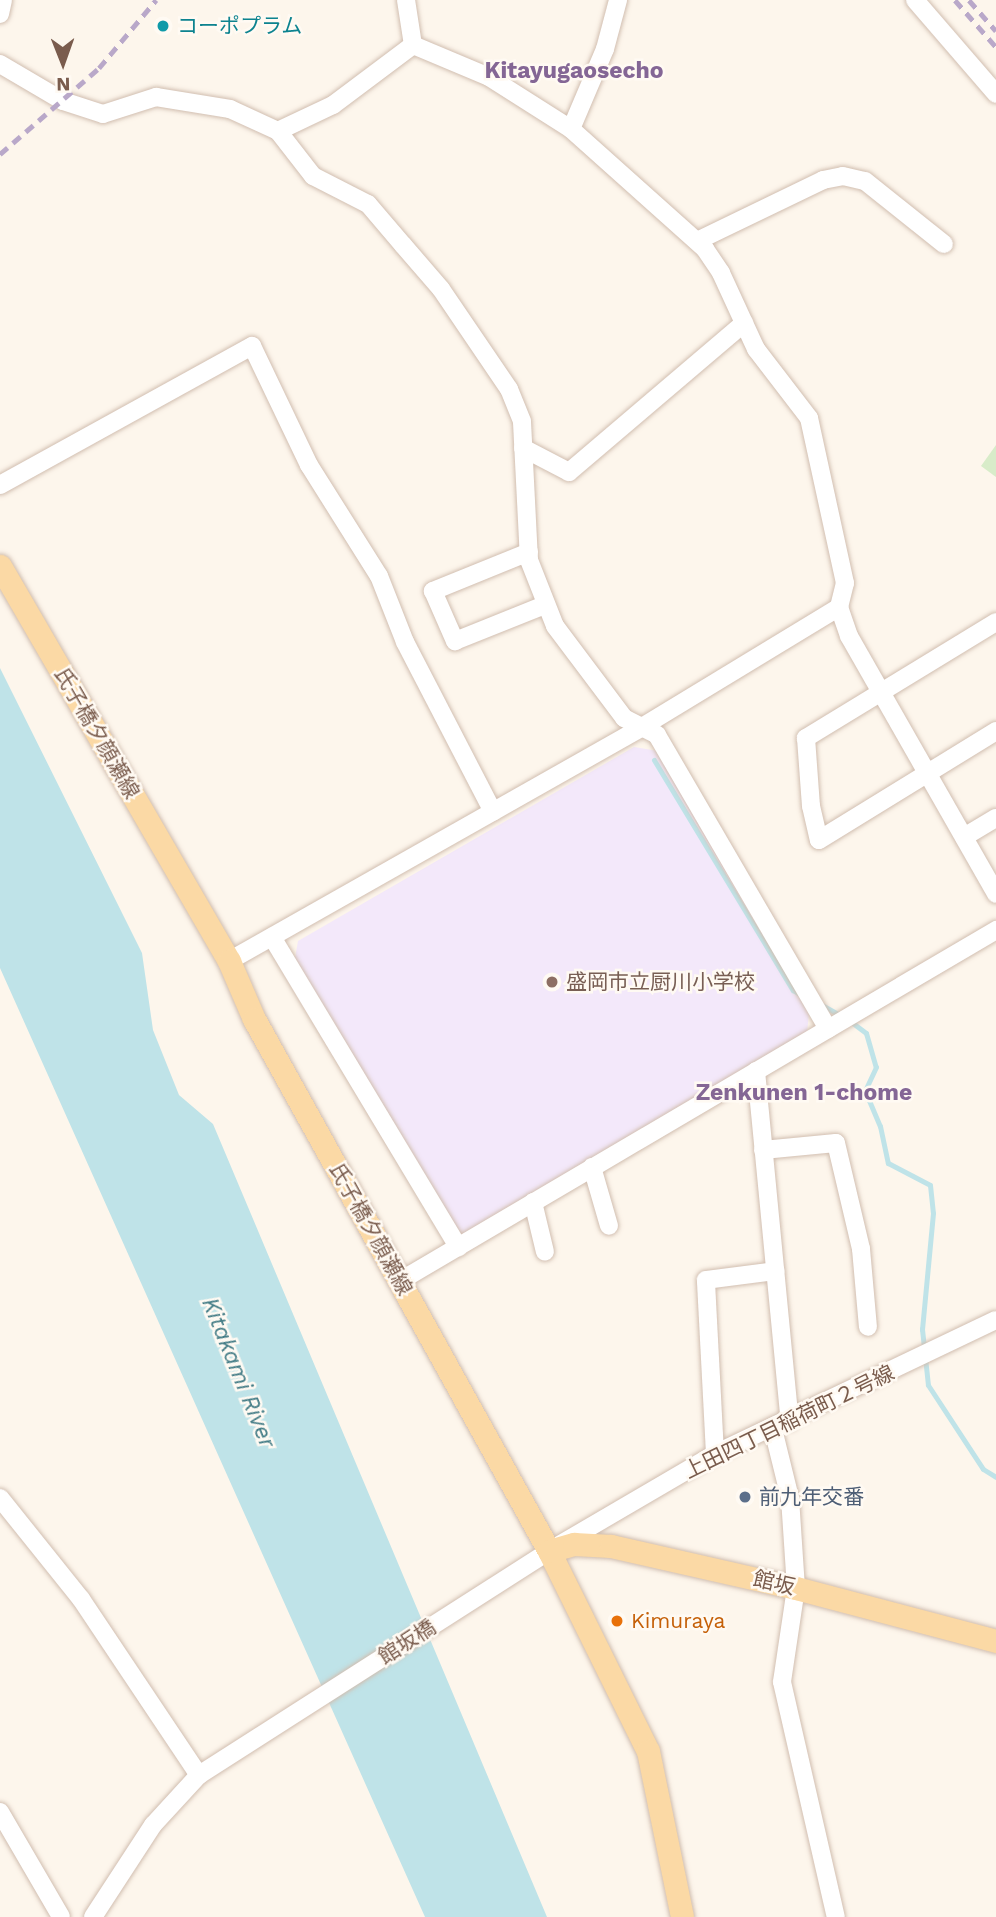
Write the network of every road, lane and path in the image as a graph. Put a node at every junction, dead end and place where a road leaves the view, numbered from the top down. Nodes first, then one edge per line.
1 (3, 0) edge
2 (406, 0) edge
3 (618, 0) edge
4 (915, 0) edge
5 (0, 14) edge
6 (414, 45) junction
7 (0, 64) edge
8 (996, 94) edge
9 (571, 129) junction
10 (278, 131) junction
11 (697, 241) junction
12 (944, 244) dead end
13 (744, 323) junction
14 (523, 448) junction
15 (0, 485) edge
16 (529, 552) junction
17 (0, 566) edge
18 (545, 605) junction
19 (839, 607) junction
20 (996, 622) edge
21 (880, 691) junction
22 (642, 727) junction
23 (996, 731) edge
24 (927, 772) junction
25 (493, 812) junction
26 (996, 818) edge
27 (964, 837) junction
28 (996, 894) edge
29 (996, 930) edge
30 (272, 937) junction
31 (229, 961) junction
32 (828, 1029) junction
33 (756, 1071) junction
34 (763, 1150) junction
35 (592, 1167) junction
36 (533, 1202) junction
37 (609, 1226) dead end
38 (457, 1247) junction
39 (545, 1252) dead end
40 (775, 1271) junction
41 (400, 1281) junction
42 (996, 1320) edge
43 (868, 1327) dead end
44 (790, 1421) junction
45 (773, 1429) junction
46 (715, 1454) junction
47 (0, 1498) edge
48 (549, 1551) junction
49 (796, 1588) junction
50 (996, 1641) edge
51 (199, 1775) junction
52 (0, 1812) edge
53 (61, 1917) edge
54 (93, 1917) edge
55 (682, 1917) edge
56 (836, 1917) edge

1 - 5 street
2 - 6 street
3 - 9 street
4 - 8 street
6 - 9 street
6 - 10 street
7 - 10 street
9 - 11 street
10 - 14 street
11 - 12 street
11 - 13 street
13 - 14 street
13 - 19 street
14 - 16 street
15 - 25 street
16 - 18 street
16 - 18 street
17 - 31 main road, 氏子橋夕顔瀬線
18 - 22 street
19 - 21 street
19 - 22 street
20 - 21 street
21 - 24 street
21 - 24 street
22 - 25 street
22 - 32 street
23 - 24 street
24 - 27 street
25 - 30 street
26 - 27 street
27 - 28 street
29 - 32 street
30 - 31 street
30 - 38 street
31 - 41 main road, 氏子橋夕顔瀬線
32 - 33 street
33 - 34 street
33 - 35 street
34 - 40 street
34 - 43 street
35 - 36 street
35 - 37 street
36 - 38 street
36 - 39 street
38 - 41 street
40 - 44 street
40 - 46 street
41 - 48 main road, 氏子橋夕顔瀬線
42 - 44 street, 上田四丁目稲荷町２号線
44 - 45 street, 上田四丁目稲荷町２号線
45 - 46 street, 上田四丁目稲荷町２号線
45 - 49 street
46 - 48 street, 上田四丁目稲荷町２号線
47 - 51 street
48 - 49 main road, 館坂
48 - 51 street, 館坂橋
48 - 55 main road, 氏子橋夕顔瀬線
49 - 50 main road, 館坂
49 - 56 street
51 - 54 street, 館坂橋
52 - 53 street

